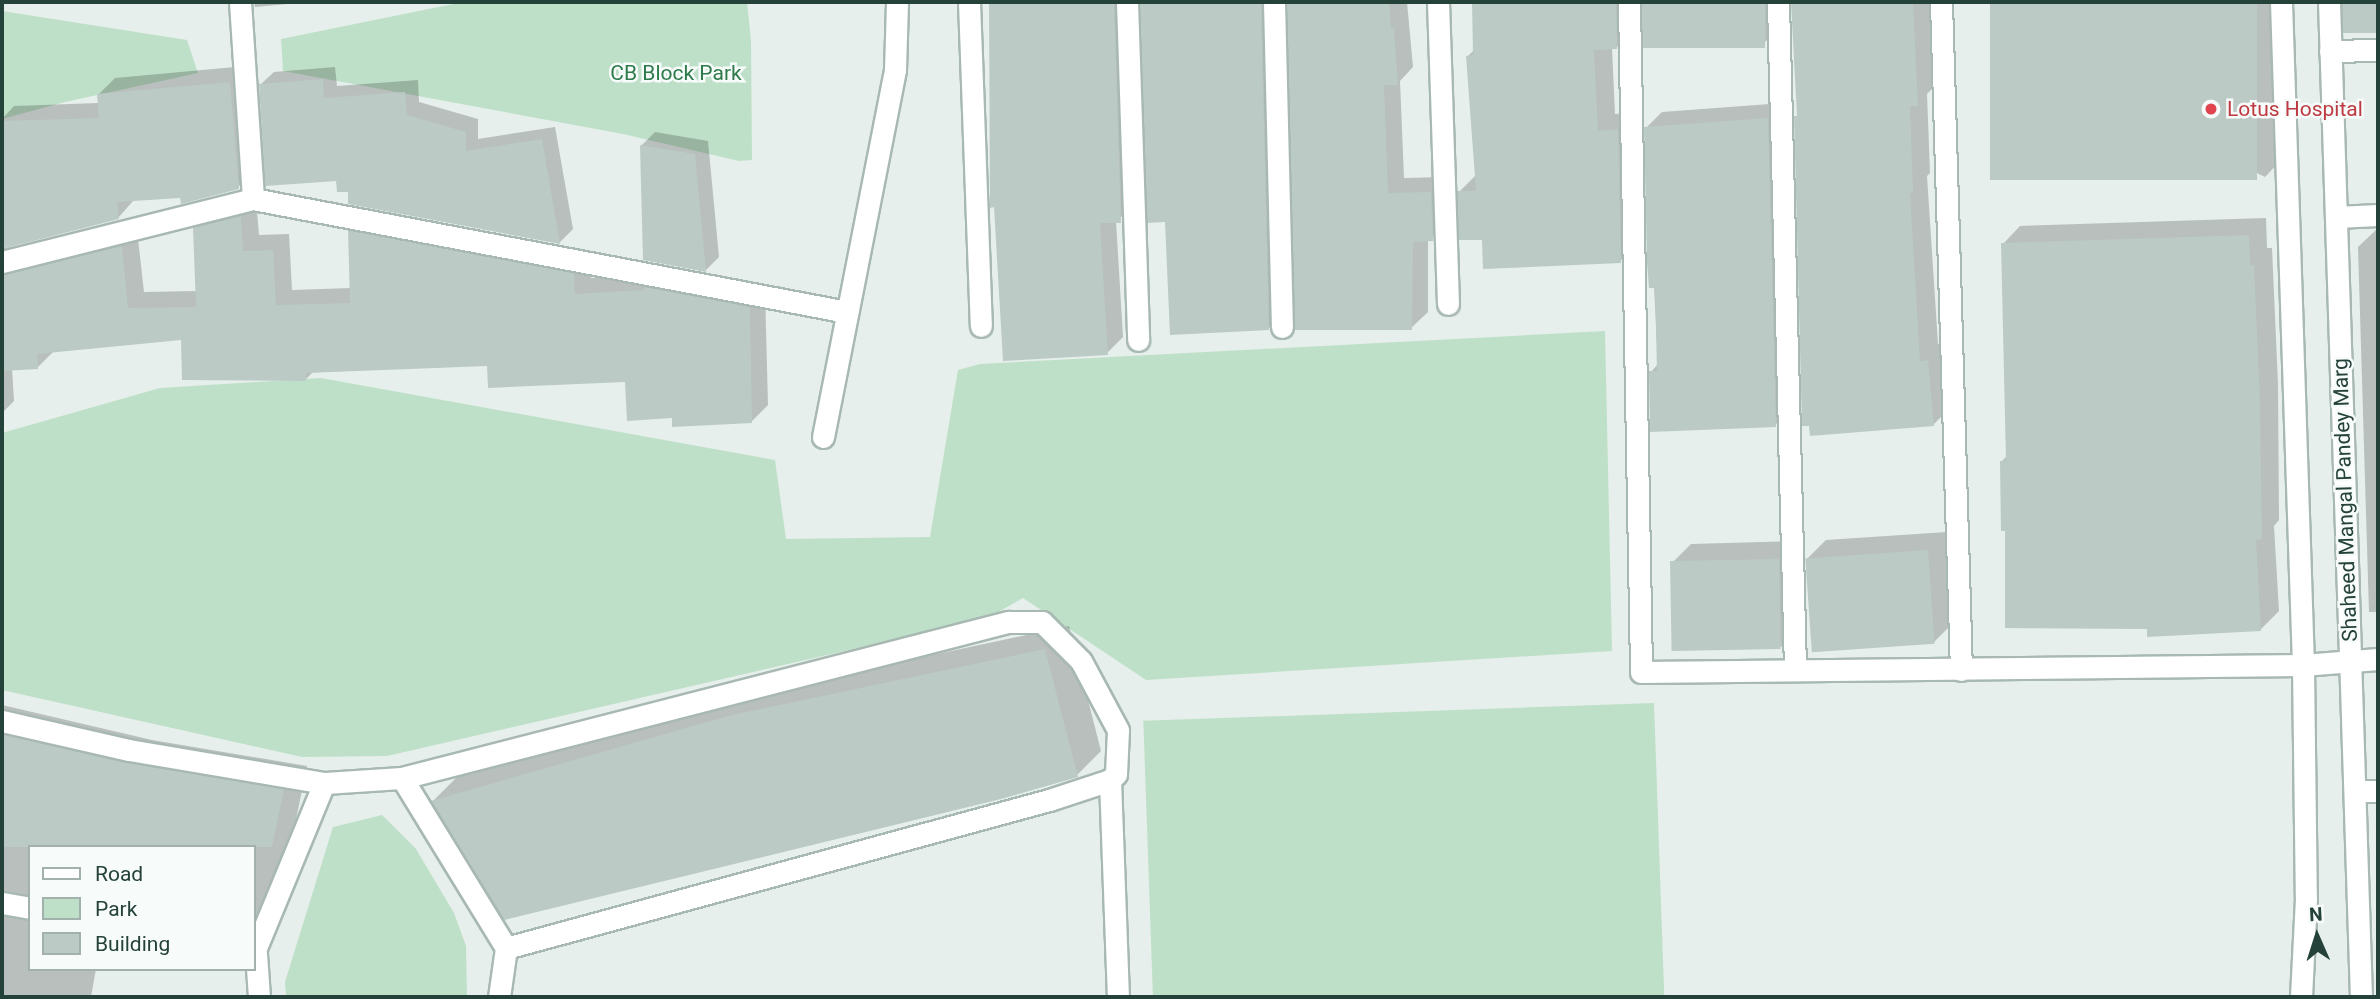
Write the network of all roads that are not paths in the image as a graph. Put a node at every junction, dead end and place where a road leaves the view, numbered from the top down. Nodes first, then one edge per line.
1 (240, 2) edge
2 (897, 2) edge
3 (969, 2) edge
4 (1127, 2) edge
5 (1274, 2) edge
6 (1438, 2) edge
7 (1629, 2) edge
8 (1778, 2) edge
9 (1941, 2) edge
10 (2281, 2) edge
11 (2329, 2) edge
12 (2378, 50) edge
13 (2330, 51) junction
14 (253, 199) junction
15 (2378, 215) edge
16 (2336, 216) junction
17 (2, 262) edge
18 (1448, 304) dead end
19 (847, 312) junction
20 (981, 326) dead end
21 (1282, 327) dead end
22 (1138, 340) dead end
23 (823, 436) dead end
24 (2378, 659) edge
25 (2350, 662) junction
26 (2303, 665) junction
27 (1795, 670) junction
28 (1961, 670) junction
29 (2, 721) edge
30 (402, 778) junction
31 (1110, 780) junction
32 (324, 783) junction
33 (2355, 791) junction
34 (2378, 791) edge
35 (2, 902) edge
36 (28, 908) edge
37 (506, 948) junction
38 (2369, 951) edge
39 (256, 952) edge
40 (256, 965) edge
41 (259, 997) edge
42 (499, 997) edge
43 (1118, 997) edge
44 (2301, 997) edge
45 (2361, 997) edge

1 - 14 street
2 - 19 street
3 - 20 street
4 - 22 street
5 - 21 street
6 - 18 street
7 - 27 street
8 - 27 street
9 - 28 street
10 - 26 street
11 - 13 street, Shaheed Mangal Pandey Marg
12 - 13 street
13 - 16 street, Shaheed Mangal Pandey Marg
14 - 17 street
14 - 19 street
15 - 16 street
16 - 25 street, Shaheed Mangal Pandey Marg
19 - 23 street
24 - 25 street
25 - 26 street
25 - 33 street, Shaheed Mangal Pandey Marg
26 - 28 street
26 - 44 street
27 - 28 street
29 - 32 street
30 - 31 street
30 - 32 street
30 - 37 street
31 - 37 street
31 - 43 street
32 - 39 street
33 - 34 street
33 - 38 street, Shaheed Mangal Pandey Marg
35 - 36 street
37 - 42 street
38 - 45 street, Shaheed Mangal Pandey Marg
40 - 41 street

